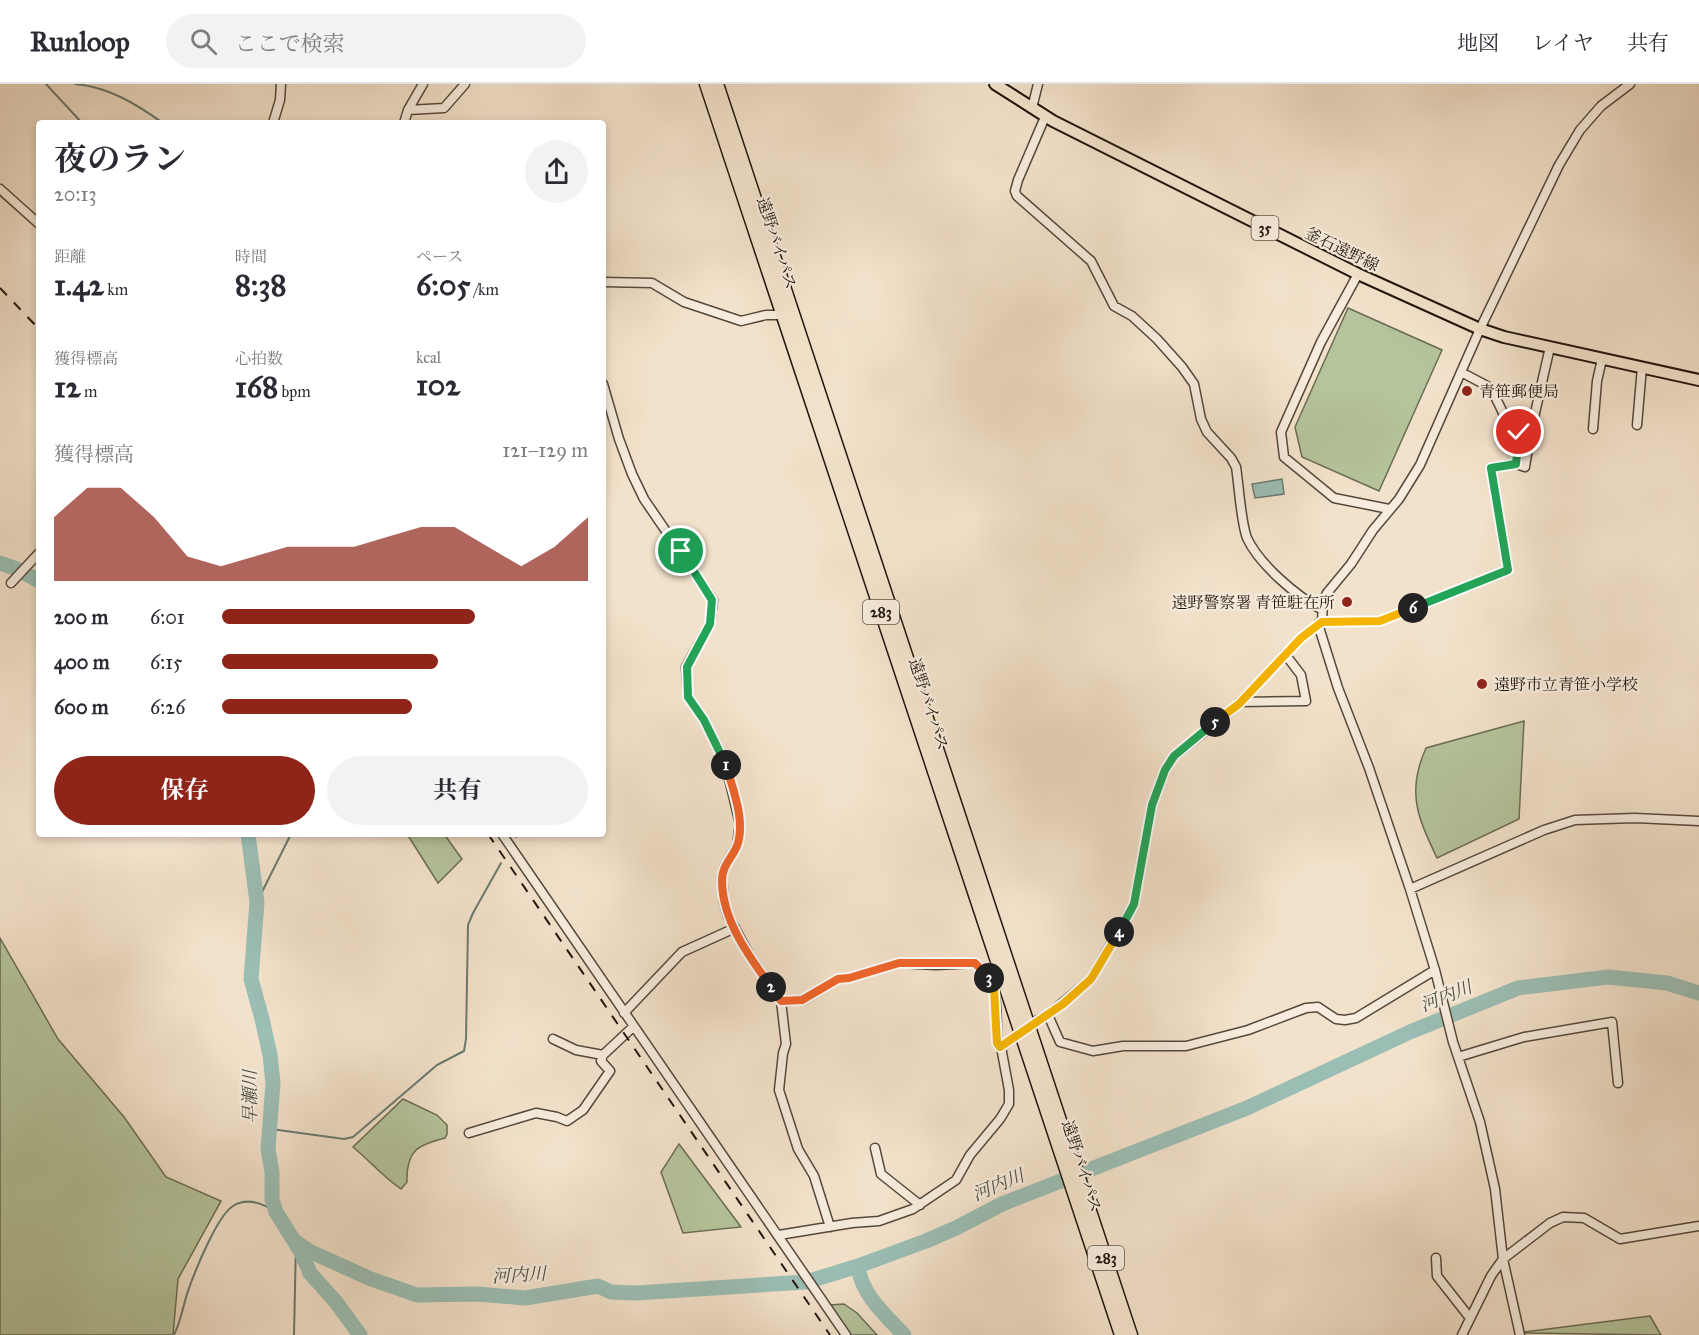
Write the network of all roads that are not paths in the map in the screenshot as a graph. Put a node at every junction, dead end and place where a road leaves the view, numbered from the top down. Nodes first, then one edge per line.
1 (281, 84) edge
2 (423, 84) edge
3 (465, 84) edge
4 (706, 84) edge
5 (717, 84) edge
6 (995, 84) edge
7 (1038, 84) edge
8 (1630, 84) edge
9 (1032, 108) junction
10 (408, 110) junction
11 (1045, 117) junction
12 (274, 120) edge
13 (405, 120) edge
14 (0, 189) edge
15 (36, 221) edge
16 (1358, 274) junction
17 (606, 282) edge
18 (788, 315) junction
19 (1480, 329) junction
20 (1550, 347) junction
21 (1602, 359) junction
22 (1642, 367) junction
23 (1461, 372) junction
24 (1699, 380) edge
25 (606, 394) edge
26 (1637, 425) dead end
27 (1593, 429) dead end
28 (1519, 432) junction
29 (1530, 435) junction
30 (1516, 464) junction
31 (1389, 509) junction
32 (36, 556) edge
33 (11, 583) dead end
34 (1321, 609) junction
35 (1320, 623) junction
36 (1286, 654) junction
37 (1240, 702) junction
38 (1699, 822) edge
39 (504, 837) edge
40 (1410, 889) junction
41 (735, 928) junction
42 (1436, 975) junction
43 (781, 1001) junction
44 (624, 1013) junction
45 (1048, 1015) junction
46 (633, 1027) junction
47 (1025, 1030) junction
48 (553, 1039) dead end
49 (1000, 1047) junction
50 (603, 1055) junction
51 (1458, 1058) junction
52 (1618, 1083) dead end
53 (469, 1133) dead end
54 (875, 1148) dead end
55 (920, 1205) junction
56 (1699, 1226) edge
57 (830, 1227) junction
58 (779, 1235) junction
59 (1436, 1258) dead end
60 (1503, 1259) junction
61 (1104, 1268) junction
62 (1470, 1318) junction
63 (846, 1335) edge
64 (1121, 1335) edge
65 (1131, 1335) edge
66 (1462, 1335) edge
67 (1520, 1335) edge

1 - 12 street
2 - 10 street
3 - 10 street
4 - 18 highway, 遠野バイパス / 283
5 - 18 highway, 遠野バイパス / 283
6 - 9 main road, 釜石遠野線 / 35
7 - 9 street
8 - 19 street
9 - 11 main road, 釜石遠野線 / 35
10 - 13 street
11 - 16 main road, 釜石遠野線 / 35
11 - 34 street
14 - 15 street
16 - 19 main road, 釜石遠野線 / 35
16 - 31 street
17 - 18 street
18 - 47 highway, 遠野バイパス / 283
19 - 20 main road, 釜石遠野線 / 35
19 - 23 street
20 - 21 main road, 釜石遠野線 / 35
20 - 29 street
21 - 22 main road, 釜石遠野線 / 35
21 - 27 street
22 - 24 main road, 釜石遠野線 / 35
22 - 26 street
23 - 28 street
23 - 31 street
25 - 41 street
28 - 29 street
28 - 30 street
29 - 30 street
30 - 35 street
31 - 34 street
32 - 33 street
34 - 35 street
35 - 36 street
35 - 40 street
36 - 37 street
36 - 37 street
37 - 45 street
38 - 40 street
39 - 44 street
40 - 42 street
41 - 43 street
41 - 44 street
42 - 45 street
42 - 51 street
43 - 49 street
43 - 57 street
44 - 46 street
45 - 47 street
46 - 50 street
46 - 58 street
47 - 49 street
47 - 61 highway, 遠野バイパス / 283
48 - 50 street
49 - 55 street
50 - 53 street
51 - 52 street
51 - 60 street
54 - 55 street
55 - 57 street
56 - 60 street
57 - 58 street
58 - 63 street
59 - 62 street
60 - 62 street
60 - 67 street
61 - 64 highway, 遠野バイパス / 283
61 - 65 highway, 遠野バイパス / 283
62 - 66 street

